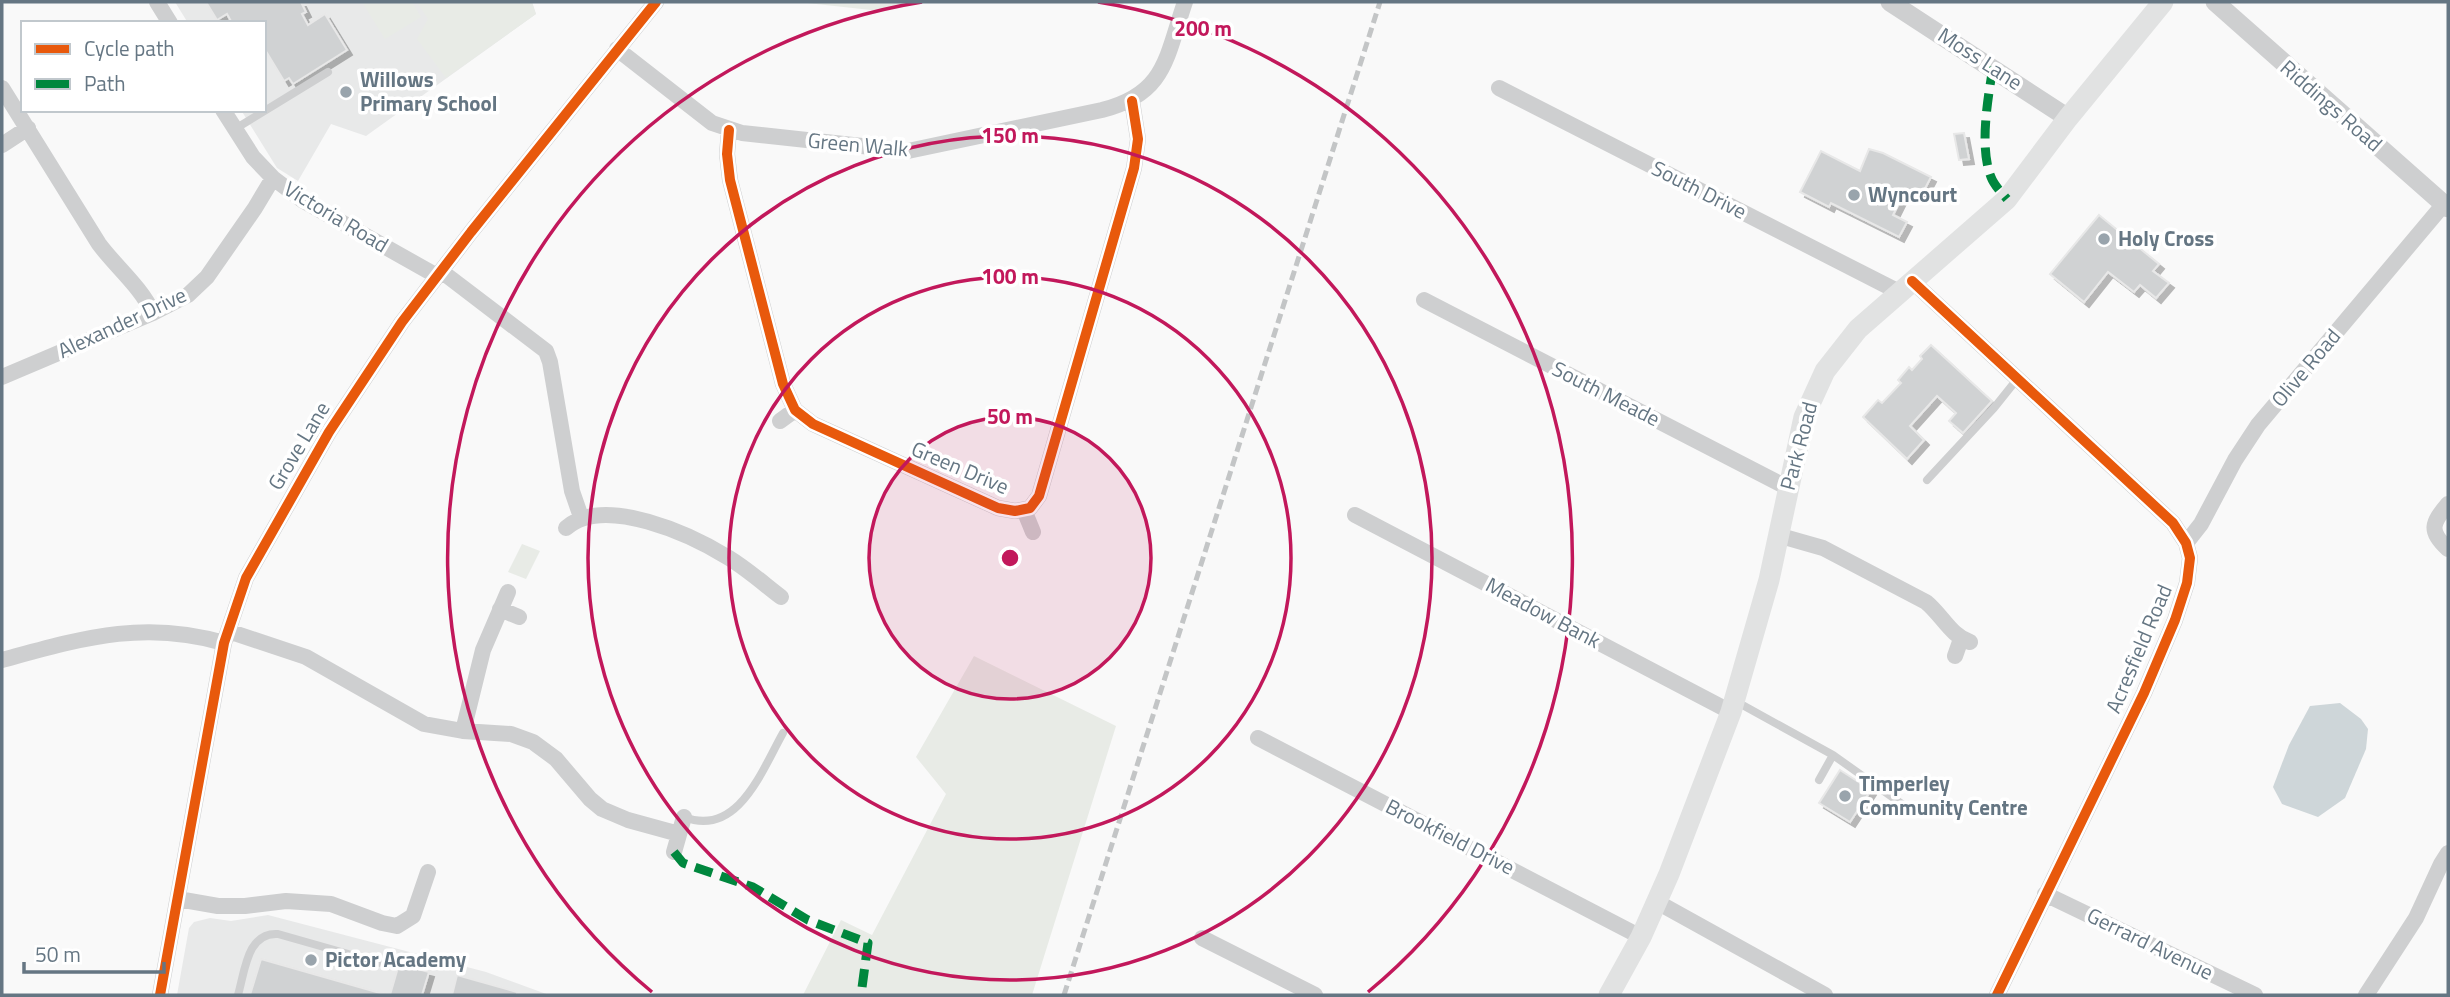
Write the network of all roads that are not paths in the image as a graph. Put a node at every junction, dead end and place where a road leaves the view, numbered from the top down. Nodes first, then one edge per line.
1 (157, 2) edge
2 (656, 2) edge
3 (1185, 2) edge
4 (1890, 2) edge
5 (2163, 2) edge
6 (2215, 2) edge
7 (169, 21) edge
8 (617, 49) junction
9 (328, 72) dead end
10 (2, 88) edge
11 (1499, 88) dead end
12 (1132, 101) junction
13 (266, 110) edge
14 (224, 112) edge
15 (263, 112) edge
16 (2068, 118) junction
17 (28, 128) junction
18 (235, 129) junction
19 (729, 130) junction
20 (2, 145) edge
21 (272, 178) junction
22 (2446, 206) edge
23 (439, 274) junction
24 (1906, 286) junction
25 (1424, 300) dead end
26 (153, 313) junction
27 (2, 377) edge
28 (2018, 378) junction
29 (795, 410) junction
30 (780, 421) dead end
31 (1927, 480) dead end
32 (1788, 488) junction
33 (2448, 504) edge
34 (1024, 510) junction
35 (1355, 515) dead end
36 (581, 517) junction
37 (566, 528) dead end
38 (1033, 532) dead end
39 (1777, 535) junction
40 (2186, 543) junction
41 (2448, 549) edge
42 (508, 592) dead end
43 (781, 597) dead end
44 (500, 609) junction
45 (519, 617) dead end
46 (226, 637) junction
47 (1955, 656) dead end
48 (2, 660) edge
49 (1732, 706) junction
50 (463, 731) junction
51 (783, 733) dead end
52 (1258, 738) dead end
53 (1833, 755) junction
54 (1819, 780) dead end
55 (1909, 809) dead end
56 (684, 817) joint
57 (679, 834) junction
58 (674, 852) dead end
59 (2448, 853) edge
60 (428, 872) dead end
61 (2045, 894) junction
62 (178, 899) junction
63 (1657, 902) junction
64 (1641, 937) junction
65 (1202, 938) dead end
66 (387, 965) dead end
67 (160, 995) edge
68 (238, 995) edge
69 (1315, 995) edge
70 (1609, 995) edge
71 (1825, 995) edge
72 (1997, 995) edge
73 (2255, 995) edge
74 (2366, 995) edge

1 - 7 street
2 - 8 street, Grove Lane
3 - 12 street, Green Walk
4 - 16 street, Moss Lane
5 - 16 main road, Park Road
6 - 22 street, Riddings Road
8 - 19 street, Green Walk
8 - 23 street, Grove Lane
9 - 13 lane
10 - 17 street
11 - 24 street, South Drive
12 - 19 street, Green Walk
12 - 34 street, Green Drive
14 - 18 street, Victoria Road
15 - 18 lane
16 - 24 main road, Park Road
17 - 20 street
17 - 26 street
18 - 21 street, Victoria Road
19 - 29 street
21 - 23 street, Victoria Road
21 - 26 street, Alexander Drive
22 - 40 street, Olive Road
23 - 36 street, Victoria Road
23 - 46 street, Grove Lane
24 - 28 street
24 - 32 main road, Park Road
25 - 32 street, South Meade
26 - 27 street, Alexander Drive
28 - 31 lane
28 - 40 street
29 - 30 street
29 - 34 street, Green Drive
32 - 39 main road, Park Road
33 - 41 street
34 - 38 street, Green Drive
35 - 49 street, Meadow Bank
36 - 37 street
36 - 43 street
39 - 47 street
39 - 49 main road, Park Road
40 - 61 street, Acresfield Road
42 - 44 street
44 - 45 street
44 - 50 street
46 - 48 street
46 - 50 street
46 - 62 street, Grove Lane
49 - 53 lane
49 - 63 main road, Park Road
50 - 57 street
51 - 56 lane
52 - 64 street, Brookfield Drive
53 - 54 lane
53 - 55 lane
56 - 57 street
57 - 58 street
59 - 74 street
60 - 62 street
61 - 72 street, Acresfield Road
61 - 73 street, Gerrard Avenue
62 - 67 street, Grove Lane
63 - 64 main road, Park Road
63 - 71 street
64 - 70 main road, Park Road
65 - 69 street
66 - 68 lane

